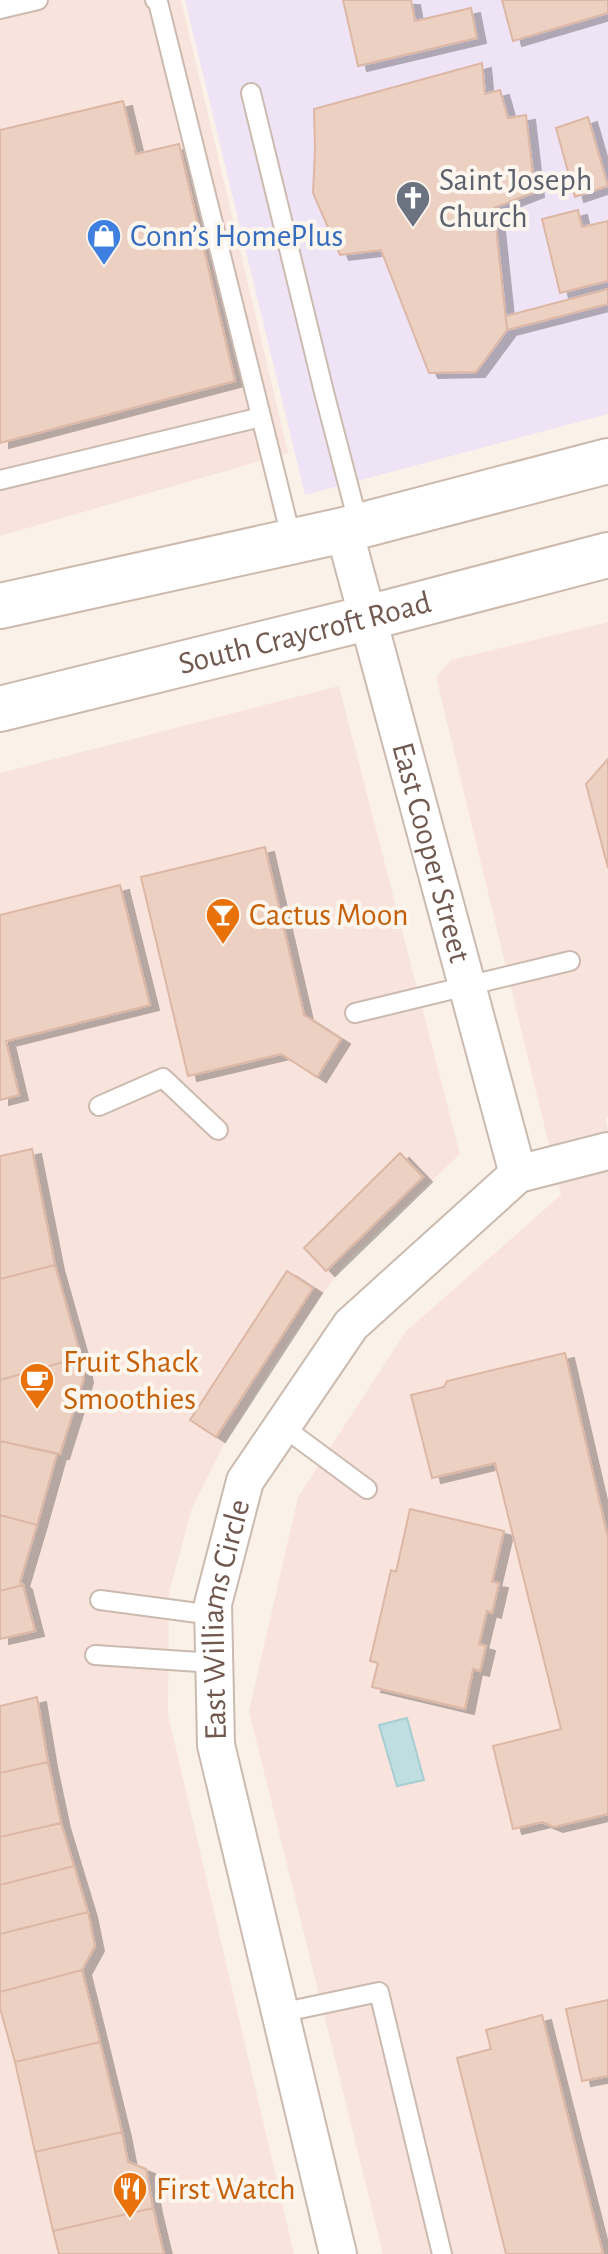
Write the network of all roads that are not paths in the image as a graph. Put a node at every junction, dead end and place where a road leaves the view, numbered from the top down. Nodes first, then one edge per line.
1 (38, 0) edge
2 (155, 0) edge
3 (11, 5) edge
4 (251, 93) dead end
5 (261, 417) junction
6 (608, 461) edge
7 (0, 480) edge
8 (352, 528) junction
9 (292, 541) junction
10 (608, 555) edge
11 (0, 606) edge
12 (367, 618) junction
13 (0, 709) edge
14 (570, 961) dead end
15 (466, 985) junction
16 (355, 1013) dead end
17 (99, 1106) dead end
18 (218, 1130) dead end
19 (608, 1151) edge
20 (518, 1174) junction
21 (282, 1426) junction
22 (367, 1489) dead end
23 (100, 1600) dead end
24 (213, 1615) junction
25 (95, 1655) dead end
26 (214, 1663) junction
27 (280, 2013) junction
28 (338, 2254) edge
29 (442, 2254) edge

1 - 3 lane
2 - 5 lane
4 - 8 lane
5 - 7 lane
5 - 9 lane
6 - 8 main road
8 - 9 main road
8 - 12 street, East Cooper Street
9 - 11 main road
10 - 12 main road, South Craycroft Road
12 - 13 main road, South Craycroft Road
12 - 15 street, East Cooper Street
14 - 15 lane
15 - 16 lane
15 - 20 street, East Cooper Street
17 - 18 lane
19 - 20 street, East Williams Circle
20 - 21 street, East Williams Circle
21 - 22 lane
21 - 24 street, East Williams Circle
23 - 24 lane
24 - 26 street, East Williams Circle
25 - 26 lane
26 - 27 street, East Williams Circle
27 - 28 street, East Williams Circle
27 - 29 lane

